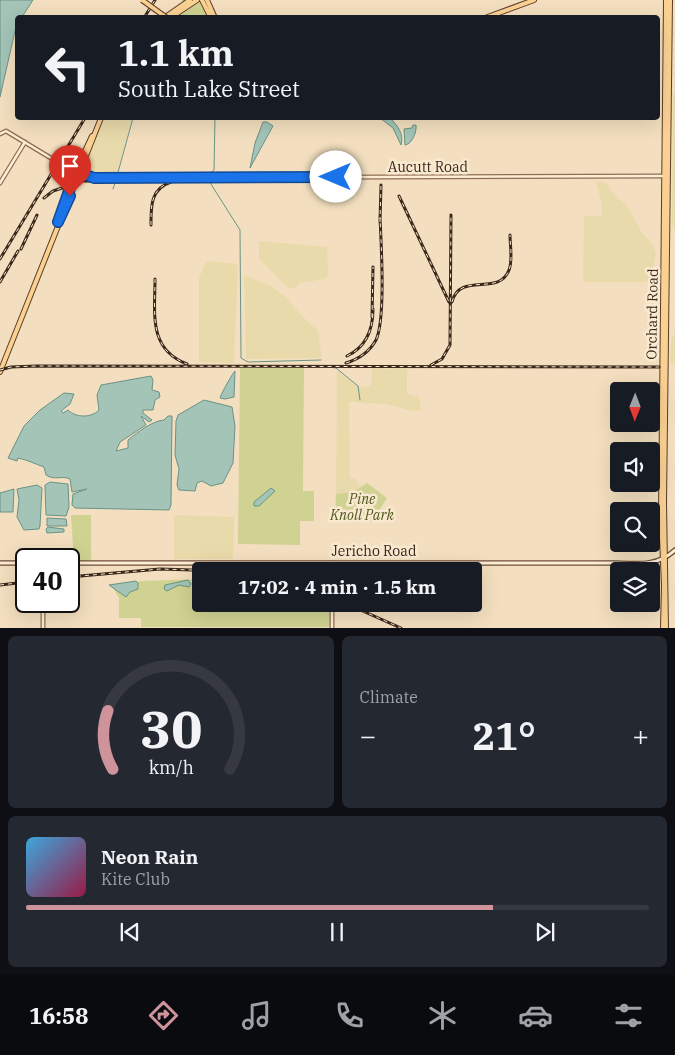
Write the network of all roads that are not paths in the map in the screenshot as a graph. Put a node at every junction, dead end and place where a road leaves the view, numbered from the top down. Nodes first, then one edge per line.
1 (138, 0) edge
2 (142, 0) edge
3 (190, 0) edge
4 (197, 0) edge
5 (202, 0) edge
6 (207, 0) edge
7 (534, 0) edge
8 (666, 0) edge
9 (670, 0) edge
10 (161, 15) edge
11 (162, 15) edge
12 (170, 15) edge
13 (171, 15) edge
14 (210, 15) edge
15 (214, 15) edge
16 (493, 15) edge
17 (99, 120) edge
18 (0, 134) edge
19 (25, 142) junction
20 (80, 167) junction
21 (70, 169) junction
22 (78, 175) junction
23 (666, 176) junction
24 (0, 183) edge
25 (0, 372) edge
26 (666, 546) junction
27 (675, 551) edge
28 (664, 558) junction
29 (0, 563) edge
30 (15, 563) edge
31 (80, 563) edge
32 (192, 563) edge
33 (482, 563) edge
34 (332, 612) edge
35 (43, 613) edge
36 (43, 628) edge
37 (332, 628) edge
38 (665, 628) edge

1 - 10 main road, bridge
2 - 11 main road, bridge
3 - 12 main road
4 - 13 main road
5 - 14 main road
6 - 15 main road
7 - 16 main road
8 - 23 main road, Orchard Road
9 - 23 main road, Orchard Road
17 - 20 main road
18 - 19 street, Aucutt Road
19 - 21 street, Aucutt Road
19 - 24 street
20 - 21 main road
20 - 22 main road
20 - 22 main road
21 - 22 main road
21 - 22 street, Aucutt Road
22 - 23 street, Aucutt Road
22 - 25 main road
23 - 26 main road, Orchard Road
23 - 28 main road, Orchard Road
26 - 27 main road
26 - 28 main road, Orchard Road
27 - 28 main road, Jericho Road
28 - 33 main road, Jericho Road
28 - 38 main road, Orchard Road
29 - 30 main road
31 - 32 main road, Jericho Road
34 - 37 street
35 - 36 street

